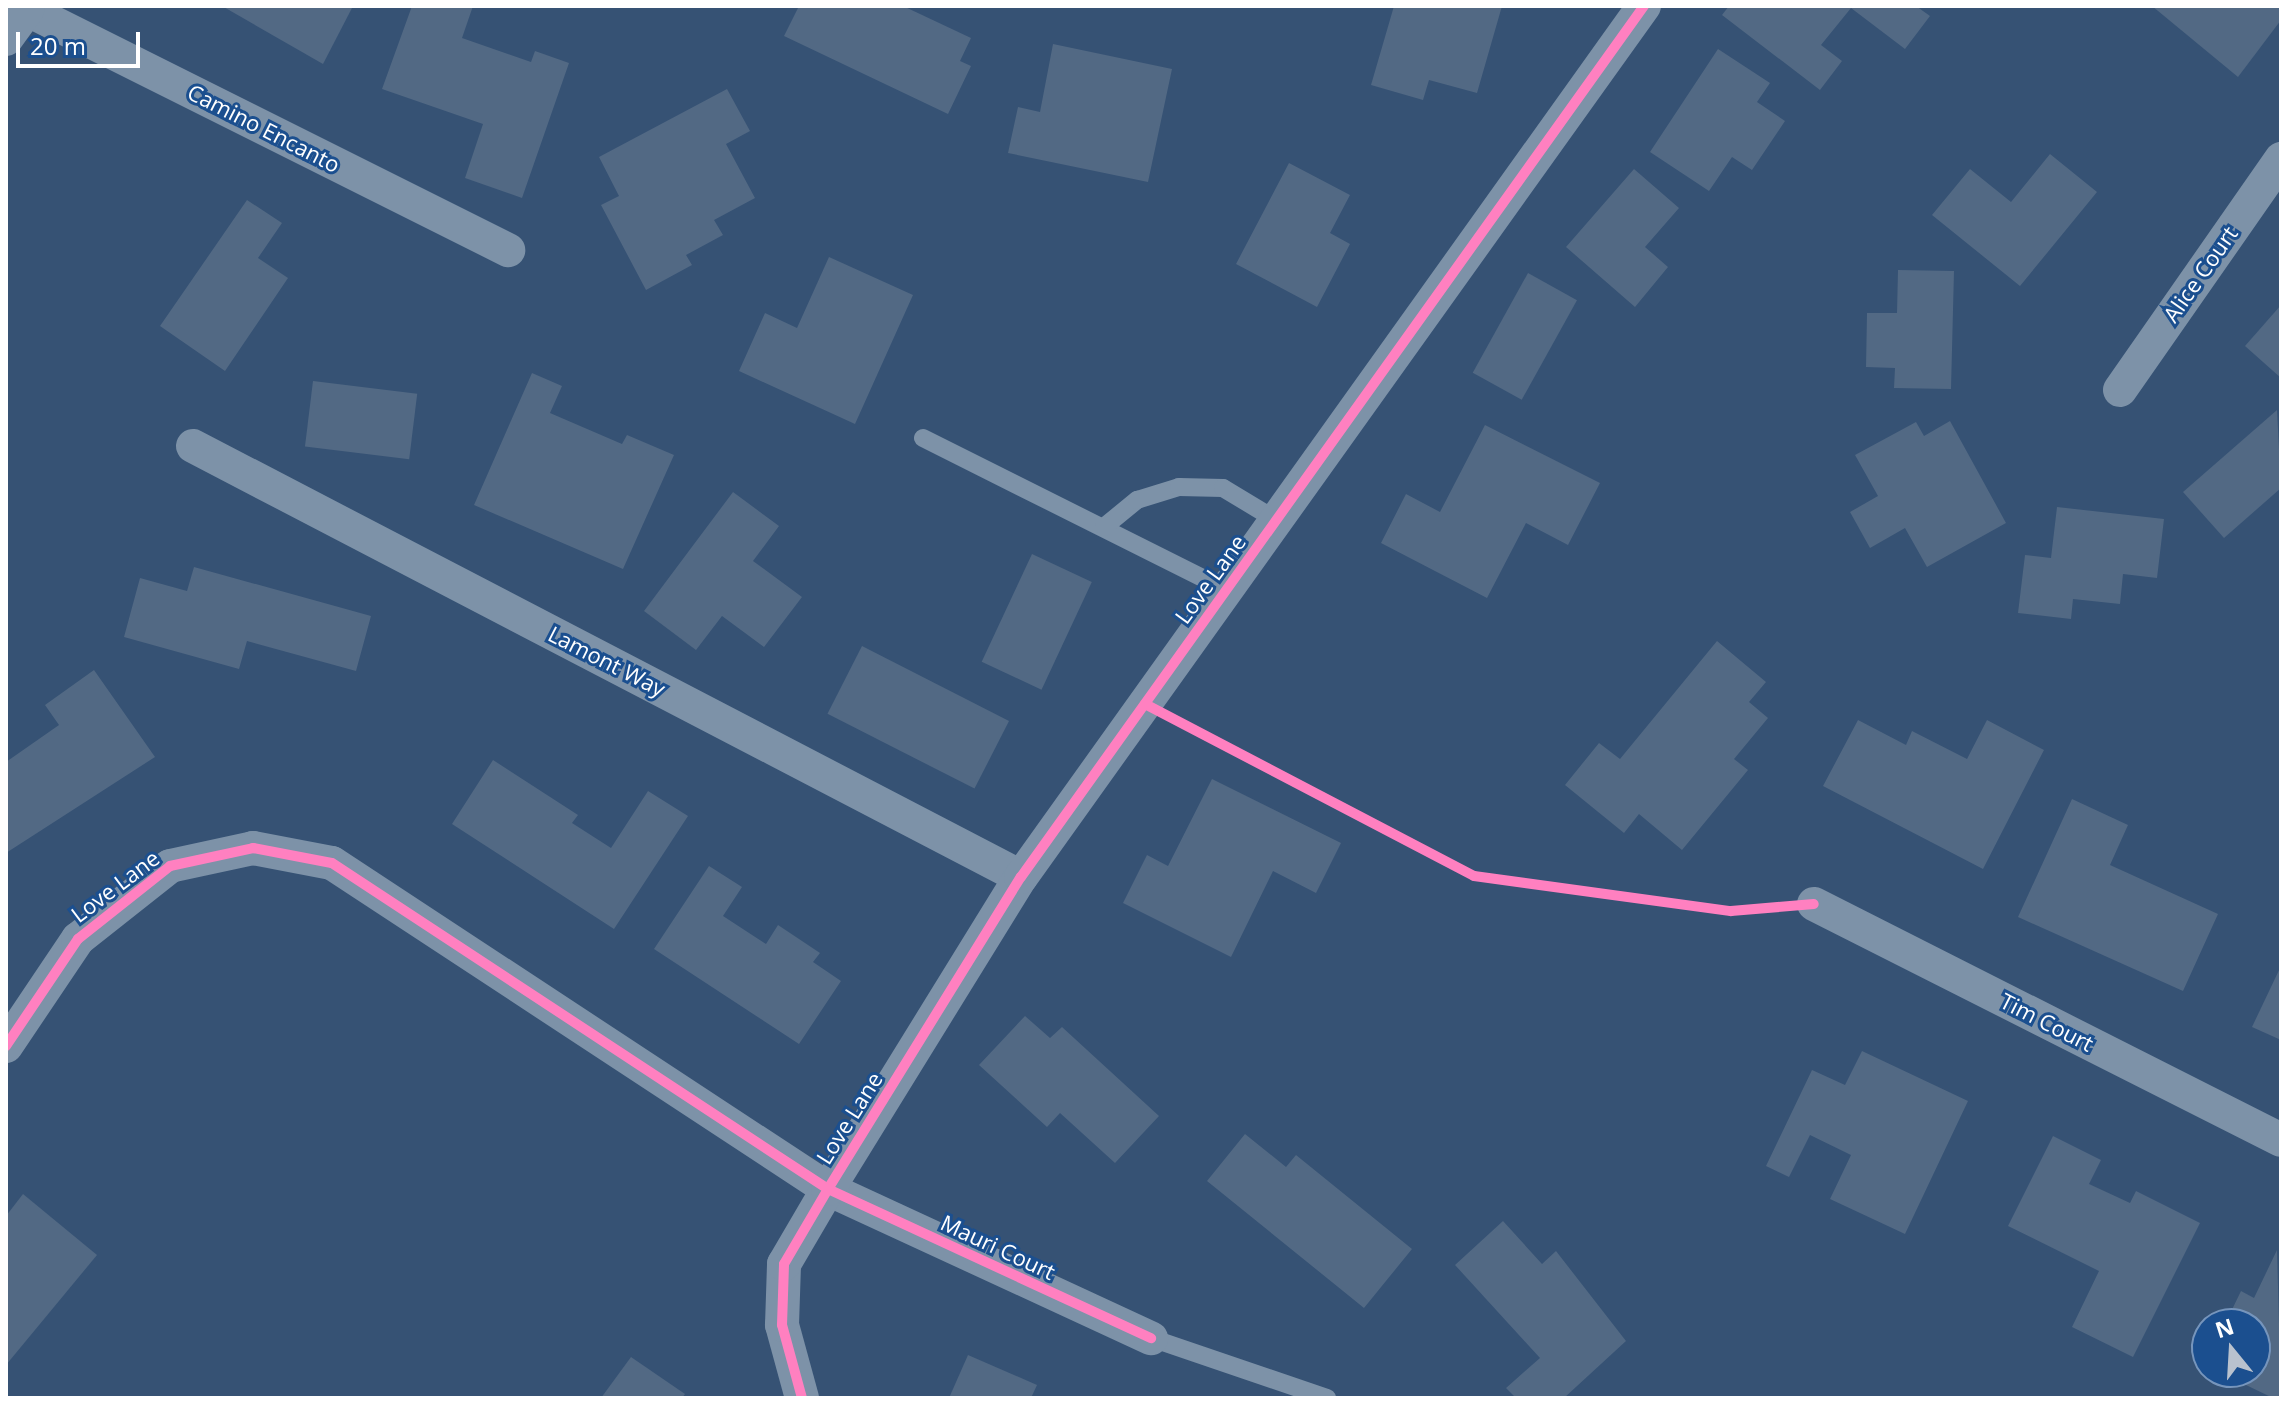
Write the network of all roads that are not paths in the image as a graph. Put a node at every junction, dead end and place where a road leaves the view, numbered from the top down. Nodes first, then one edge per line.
1 (1644, 6) edge
2 (24, 8) edge
3 (6, 39) edge
4 (2281, 159) edge
5 (508, 250) dead end
6 (2120, 390) dead end
7 (923, 438) dead end
8 (193, 446) dead end
9 (1276, 520) junction
10 (1104, 527) junction
11 (1226, 590) junction
12 (1021, 877) junction
13 (1814, 904) dead end
14 (6, 1046) edge
15 (2281, 1140) edge
16 (828, 1189) junction
17 (1151, 1338) joint
18 (802, 1398) edge
19 (1327, 1398) edge

1 - 9 street, Love Lane
2 - 3 street
2 - 5 street, Camino Encanto
4 - 6 street, Alice Court
7 - 10 lane
8 - 12 street, Lamont Way
9 - 10 lane
9 - 11 street, Love Lane
10 - 11 lane
11 - 12 street, Love Lane
12 - 16 street, Love Lane
13 - 15 street, Tim Court
14 - 16 street, Love Lane
16 - 17 street, Mauri Court
16 - 18 street, Love Lane
17 - 19 lane

